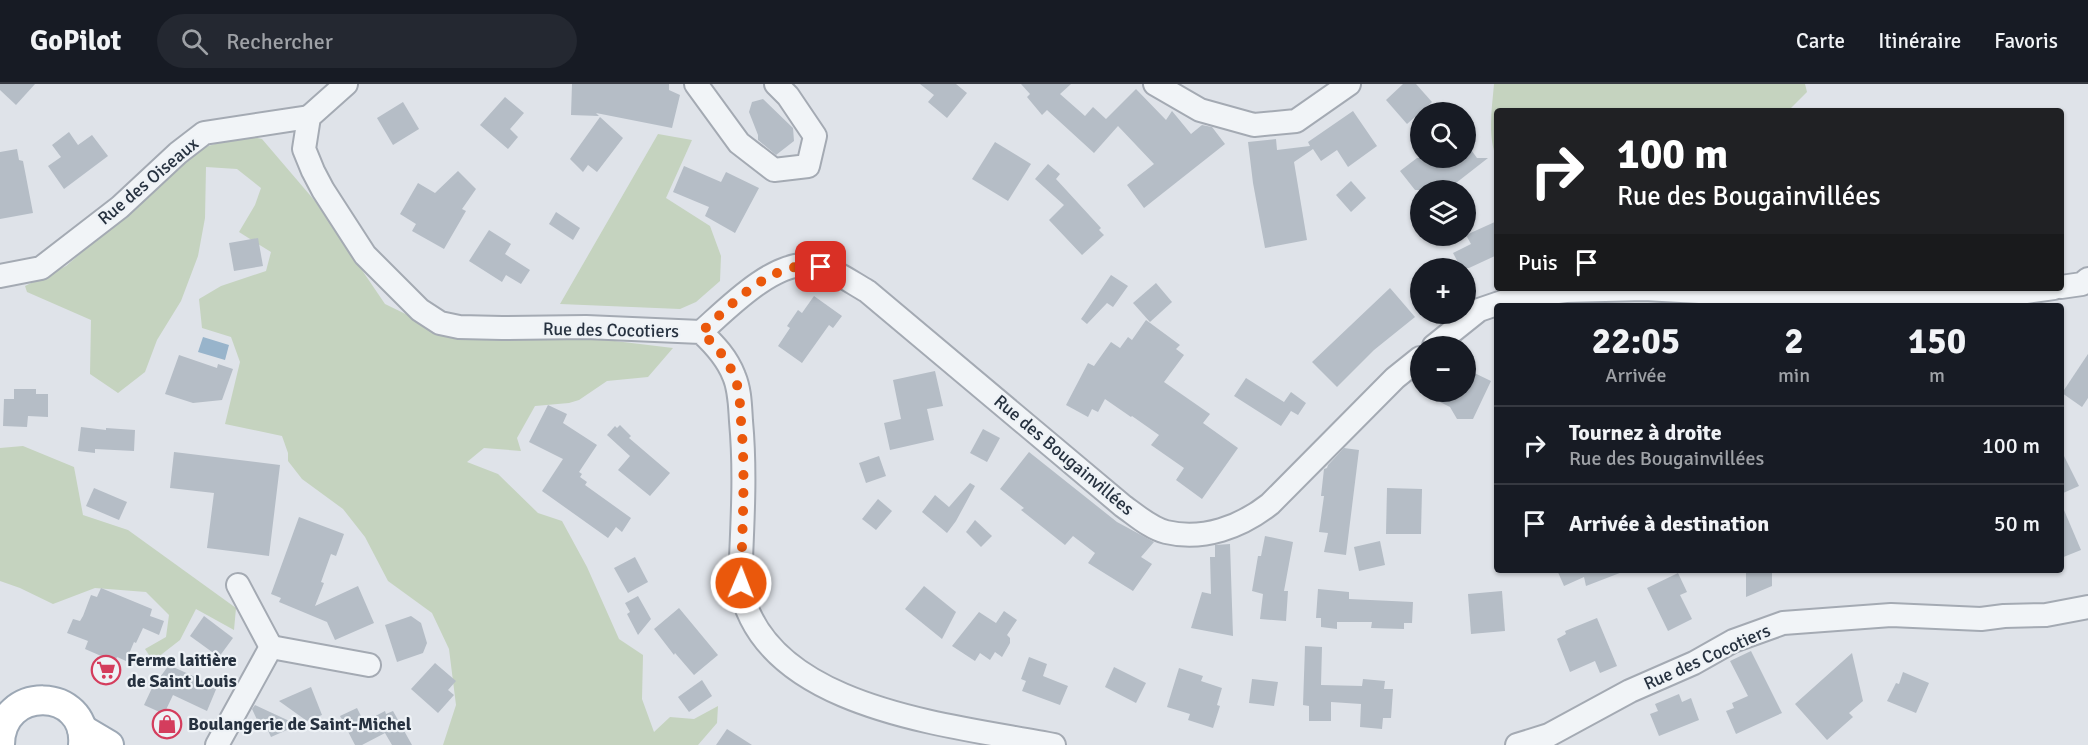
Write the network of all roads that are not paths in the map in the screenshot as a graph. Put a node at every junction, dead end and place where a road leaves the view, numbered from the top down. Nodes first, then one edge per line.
1 (346, 84) edge
2 (696, 84) edge
3 (776, 84) edge
4 (1155, 84) edge
5 (1349, 84) edge
6 (309, 117) junction
7 (0, 276) edge
8 (2088, 279) edge
9 (2064, 287) edge
10 (1566, 291) edge
11 (1681, 291) edge
12 (2034, 291) edge
13 (1499, 303) edge
14 (1494, 305) edge
15 (701, 332) junction
16 (1446, 336) edge
17 (1410, 366) edge
18 (238, 585) dead end
19 (2088, 607) edge
20 (271, 647) junction
21 (369, 665) dead end
22 (9, 704) edge
23 (0, 735) edge
24 (82, 737) edge
25 (0, 745) edge
26 (109, 745) edge
27 (217, 745) edge
28 (1054, 745) edge
29 (1516, 745) edge

1 - 6 street
2 - 3 street
4 - 5 street
6 - 7 street, Rue des Oiseaux
6 - 15 street, Rue des Cocotiers
8 - 9 street
10 - 13 street
11 - 12 street
14 - 16 street
15 - 17 street, Rue des Bougainvillées
15 - 28 street, Rue des Cocotiers
18 - 20 street
19 - 29 street, Rue des Cocotiers
20 - 21 street
20 - 27 street
22 - 23 main road
22 - 24 main road
23 - 25 main road
24 - 26 main road

